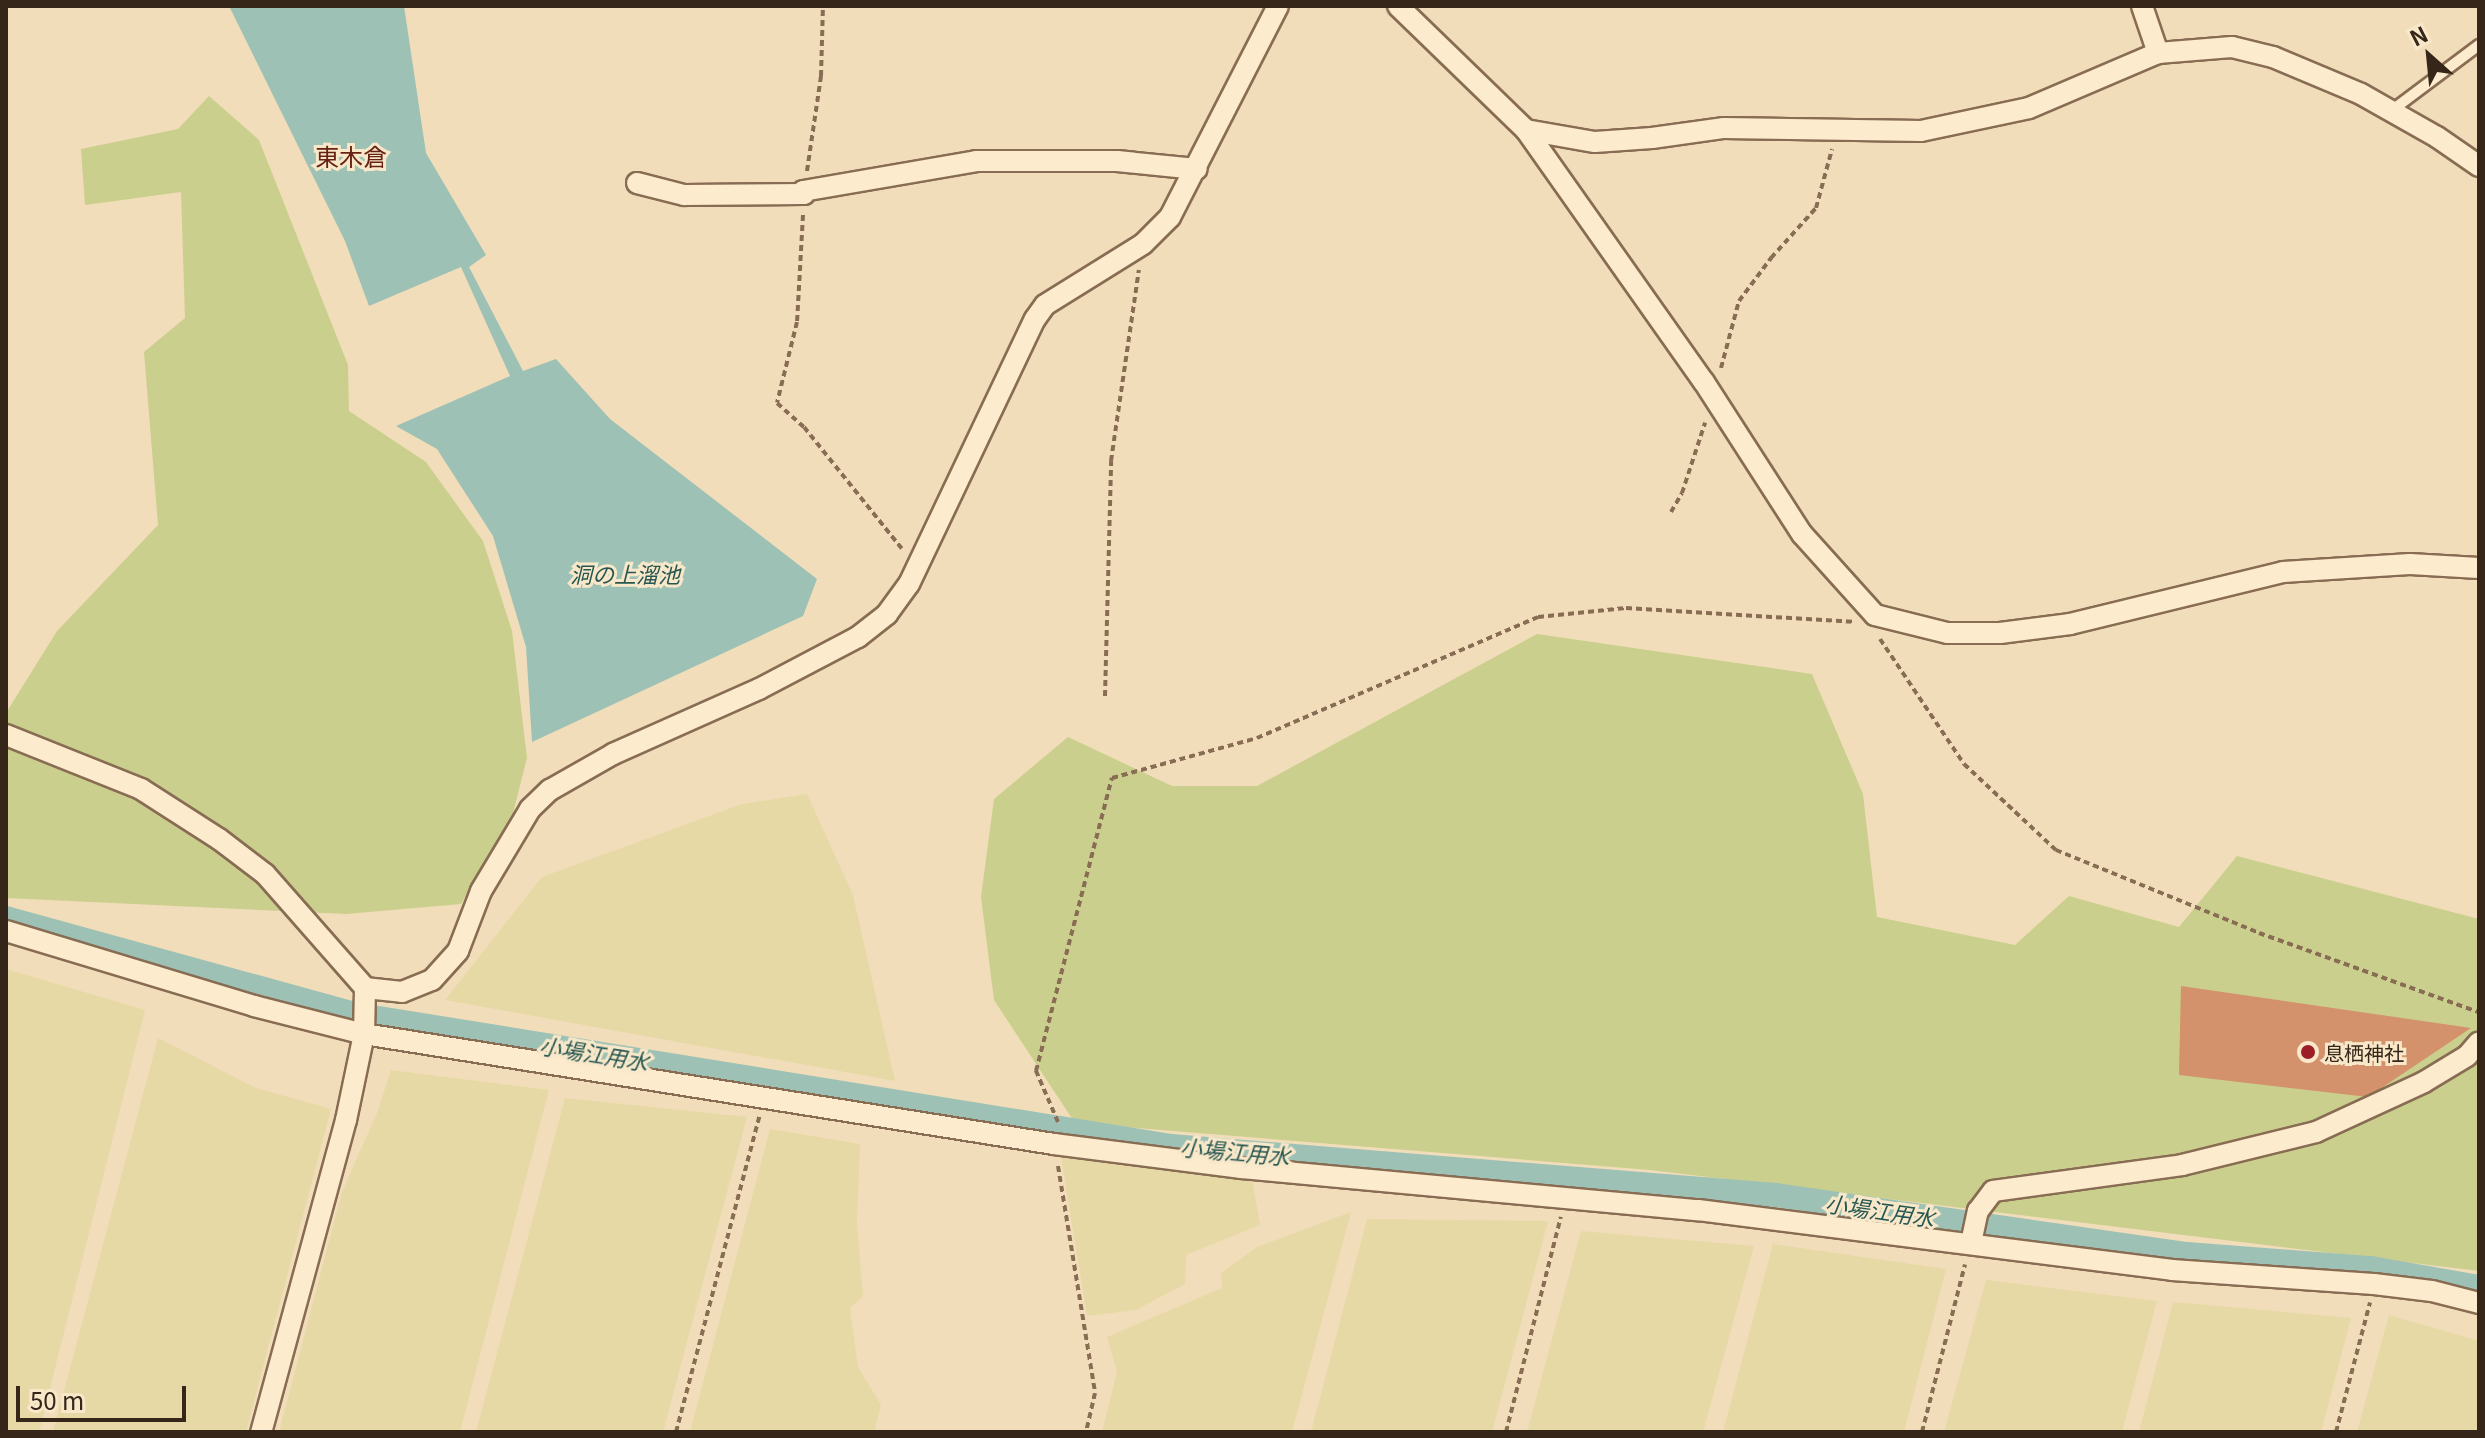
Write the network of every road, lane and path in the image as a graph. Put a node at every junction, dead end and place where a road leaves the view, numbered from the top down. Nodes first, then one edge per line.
1 (823, 6) edge
2 (1278, 6) edge
3 (1398, 6) edge
4 (2142, 6) edge
5 (2479, 45) edge
6 (2158, 53) junction
7 (2391, 111) junction
8 (1526, 130) junction
9 (1837, 131) junction
10 (2479, 166) edge
11 (1197, 169) junction
12 (637, 183) dead end
13 (804, 194) junction
14 (1143, 244) junction
15 (1714, 397) junction
16 (1671, 512) dead end
17 (915, 565) junction
18 (2479, 568) edge
19 (1872, 619) junction
20 (1105, 696) dead end
21 (6, 735) edge
22 (6, 931) edge
23 (365, 988) junction
24 (2479, 1012) edge
25 (365, 1023) junction
26 (2479, 1042) edge
27 (764, 1097) junction
28 (1059, 1120) dead end
29 (1054, 1144) junction
30 (1566, 1196) junction
31 (1974, 1229) junction
32 (2374, 1284) junction
33 (2479, 1303) edge
34 (261, 1432) edge
35 (676, 1432) edge
36 (1086, 1432) edge
37 (1506, 1432) edge
38 (1922, 1432) edge
39 (2336, 1432) edge

1 - 13 path
2 - 11 street
3 - 8 street
4 - 6 street
5 - 7 lane
6 - 7 street
6 - 9 street
7 - 10 street
8 - 9 street
8 - 15 street
9 - 15 path
11 - 13 street
11 - 14 street
12 - 13 street
13 - 17 path
14 - 17 street
14 - 20 path
15 - 16 path
15 - 19 street
17 - 23 street
18 - 19 street
19 - 24 path
19 - 28 path
21 - 23 street
22 - 25 street
23 - 25 street
25 - 27 street
25 - 34 street
26 - 31 street
27 - 29 street
27 - 35 path
29 - 30 street
29 - 36 path
30 - 31 street
30 - 37 path
31 - 32 street
31 - 38 path
32 - 33 street
32 - 39 path

